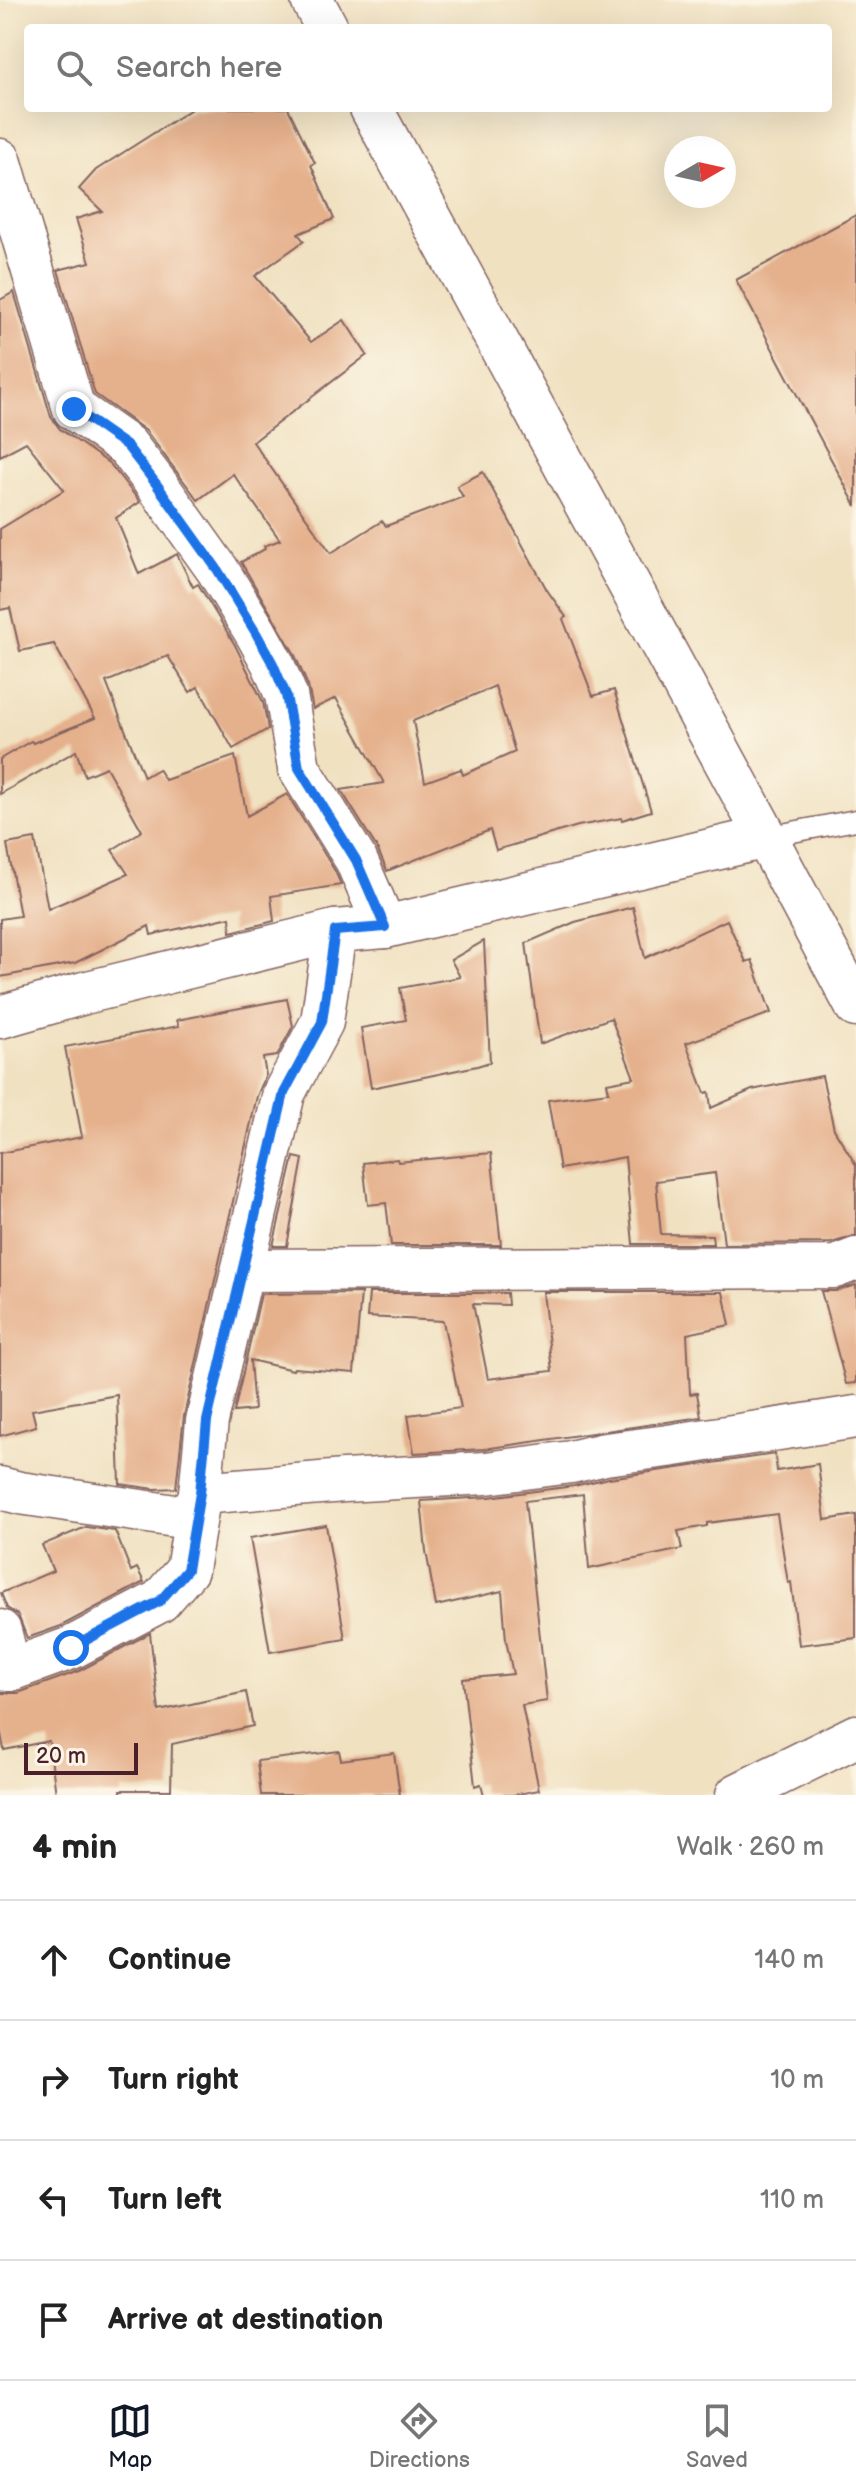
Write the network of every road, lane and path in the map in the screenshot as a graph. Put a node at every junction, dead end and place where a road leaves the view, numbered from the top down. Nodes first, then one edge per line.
1 (312, 0) edge
2 (325, 24) edge
3 (373, 112) edge
4 (0, 160) edge
5 (856, 820) edge
6 (766, 837) junction
7 (385, 927) junction
8 (335, 931) junction
9 (856, 1006) edge
10 (0, 1017) edge
11 (856, 1259) edge
12 (243, 1270) junction
13 (856, 1417) edge
14 (0, 1488) edge
15 (197, 1501) junction
16 (3, 1656) edge
17 (856, 1736) edge
18 (737, 1795) edge

1 - 2 street
3 - 6 street
4 - 7 street
5 - 6 lane
6 - 7 street
6 - 9 street
7 - 8 street
8 - 10 street
8 - 12 street
11 - 12 street
12 - 15 street
13 - 15 street
14 - 15 street
15 - 16 street
17 - 18 street

